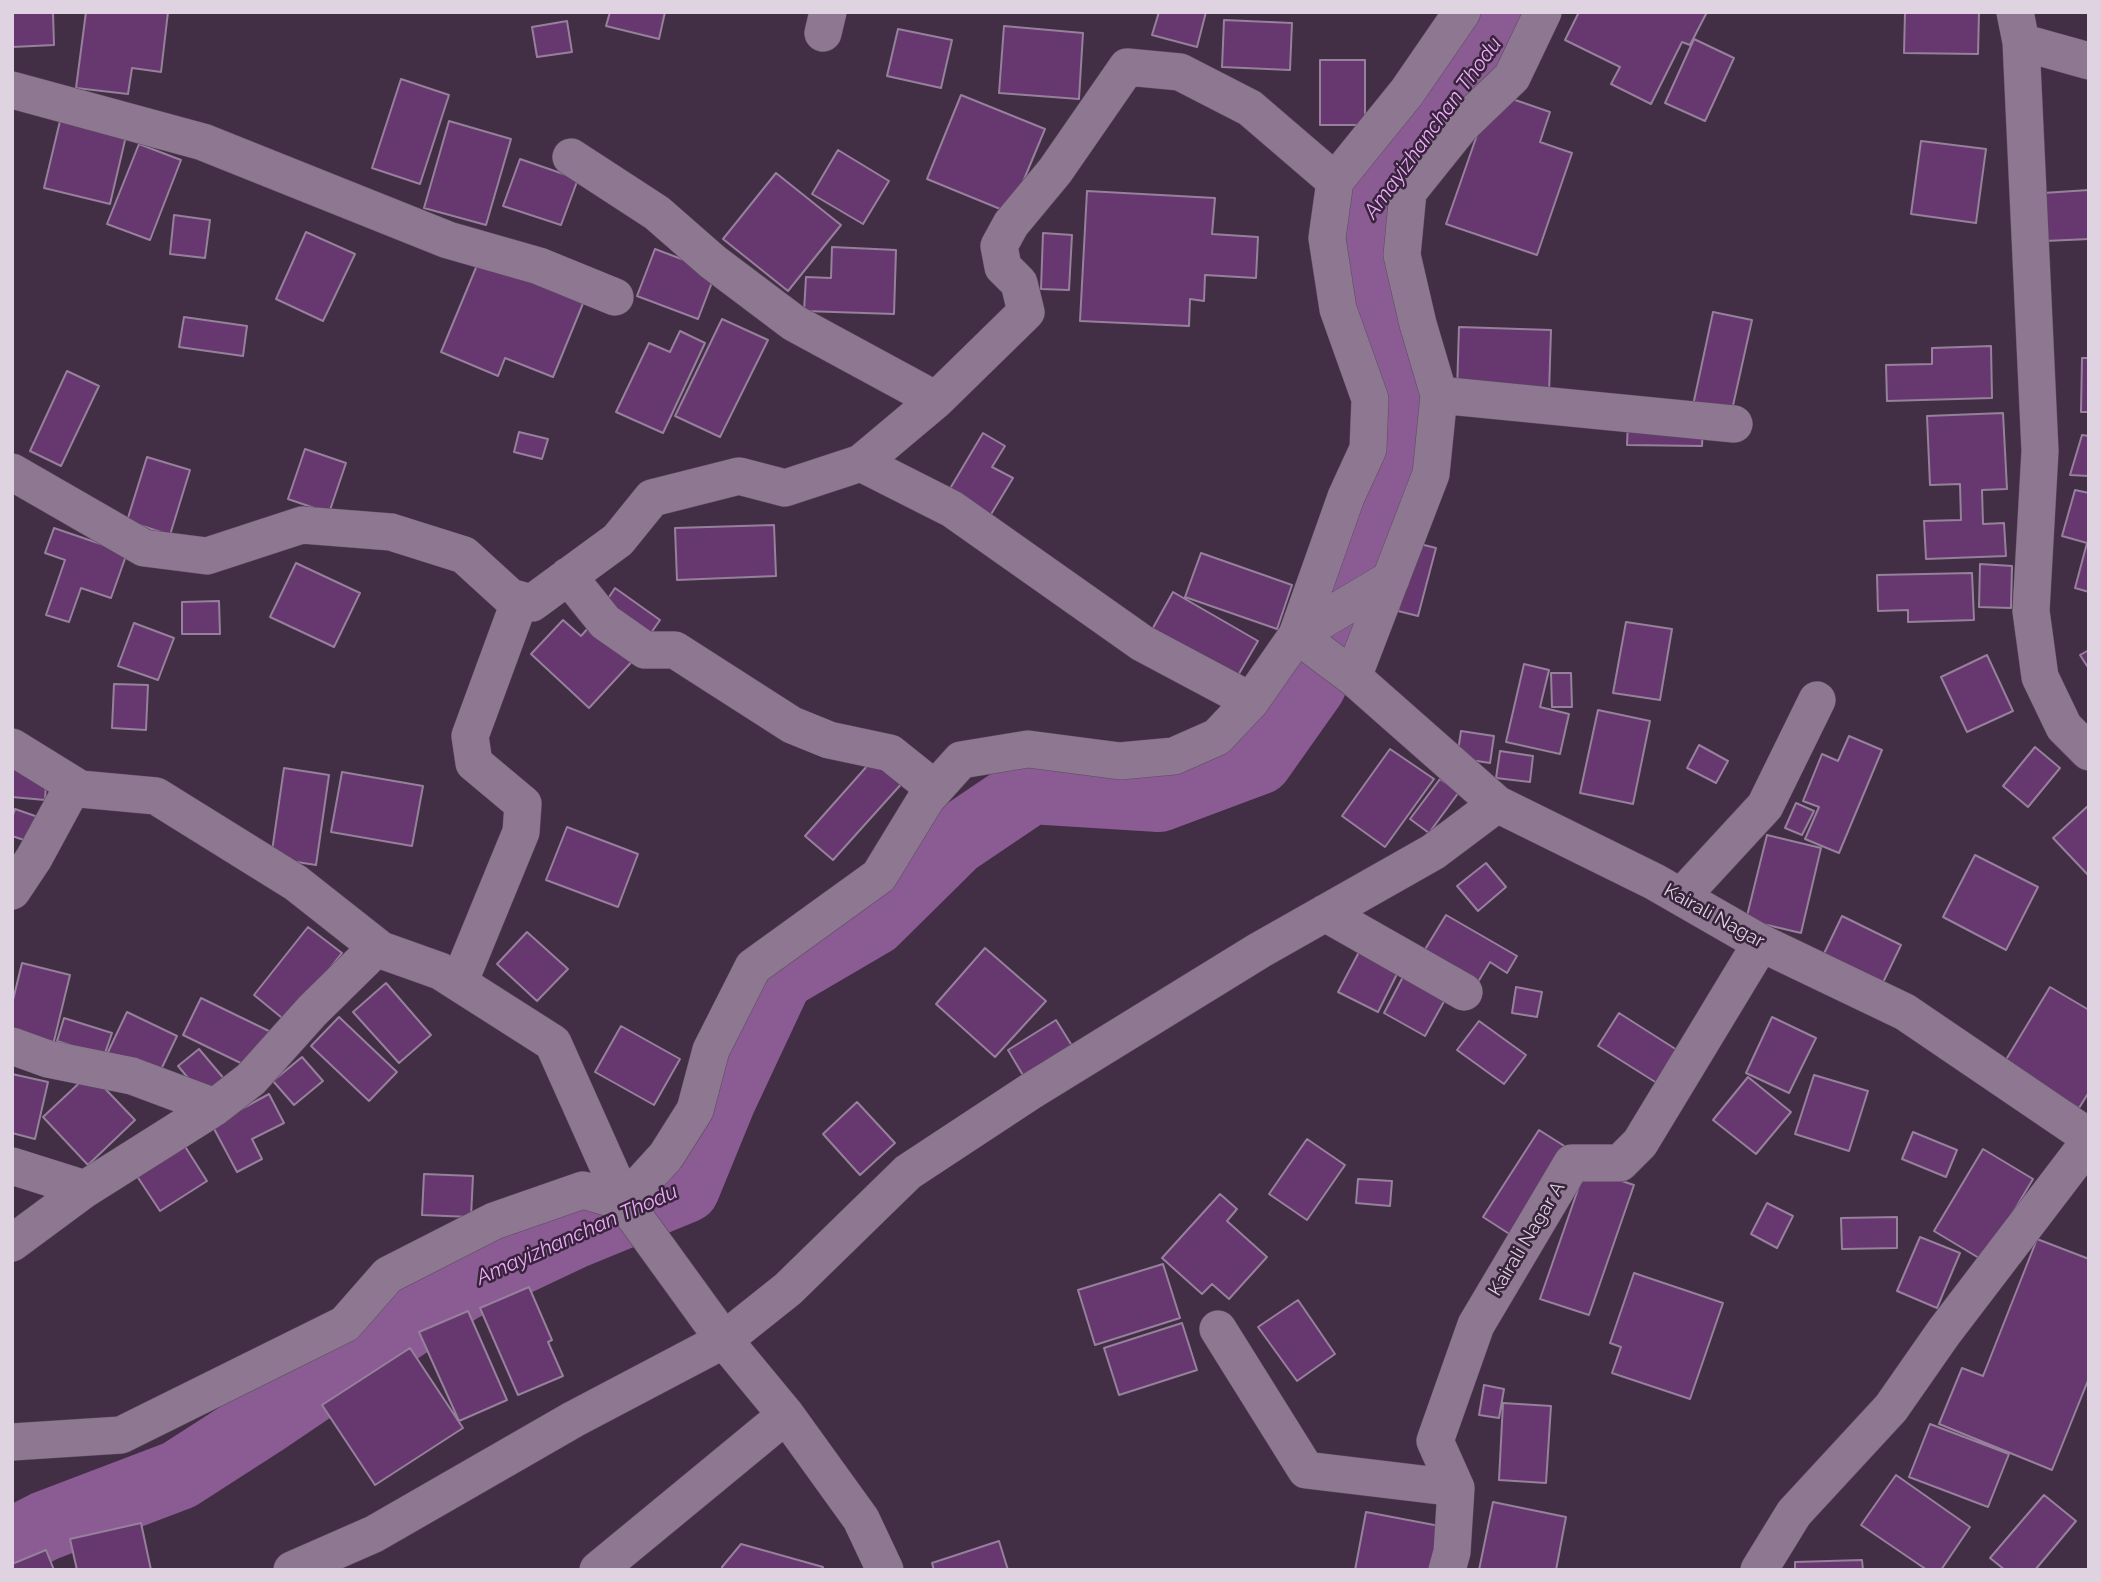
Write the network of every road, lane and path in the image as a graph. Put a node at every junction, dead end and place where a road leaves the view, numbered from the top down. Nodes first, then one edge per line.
1 (1462, 12) edge
2 (1543, 12) edge
3 (2018, 27) edge
4 (2089, 61) edge
5 (12, 90) edge
6 (570, 157) dead end
7 (1335, 181) junction
8 (615, 297) dead end
9 (1439, 395) junction
10 (936, 400) junction
11 (1734, 424) dead end
12 (861, 463) junction
13 (12, 472) edge
14 (568, 576) junction
15 (1391, 579) junction
16 (520, 600) junction
17 (1297, 635) junction
18 (1353, 677) junction
19 (1817, 700) dead end
20 (1251, 701) junction
21 (12, 747) edge
22 (2089, 752) edge
23 (72, 786) junction
24 (935, 789) junction
25 (1497, 804) junction
26 (12, 891) edge
27 (1681, 897) junction
28 (1325, 913) junction
29 (1761, 943) junction
30 (381, 950) junction
31 (459, 983) junction
32 (1464, 992) dead end
33 (12, 1046) edge
34 (215, 1107) junction
35 (2089, 1139) edge
36 (12, 1166) edge
37 (85, 1189) junction
38 (624, 1202) junction
39 (12, 1243) edge
40 (1218, 1329) dead end
41 (724, 1340) junction
42 (786, 1415) junction
43 (12, 1442) edge
44 (1456, 1488) junction
45 (292, 1570) edge
46 (598, 1570) edge
47 (885, 1570) edge
48 (1447, 1570) edge
49 (1759, 1570) edge

1 - 7 street
2 - 9 street
3 - 4 street
3 - 22 street
5 - 8 street
6 - 10 street
7 - 10 street
7 - 17 street
9 - 11 street
9 - 15 street
10 - 12 street
12 - 14 street
12 - 20 street
13 - 16 street
14 - 16 street
14 - 24 street
15 - 17 street
15 - 18 street
16 - 31 street
17 - 18 street, Kairali Nagar
17 - 20 street
18 - 25 street, Kairali Nagar
19 - 27 street
20 - 24 street
21 - 23 street
23 - 26 street
23 - 30 street
24 - 38 street
25 - 27 street, Kairali Nagar
25 - 28 street
27 - 29 street, Kairali Nagar
28 - 32 street
28 - 41 street
29 - 35 street, Kairali Nagar
29 - 44 street, Kairali Nagar A
30 - 31 street
30 - 34 street
31 - 38 street
33 - 34 street
34 - 37 street
35 - 49 street
36 - 37 street
37 - 39 street
38 - 41 street
38 - 43 street
40 - 44 street
41 - 42 street
41 - 45 street
42 - 46 street
42 - 47 street
44 - 48 street, Kairali Nagar A

